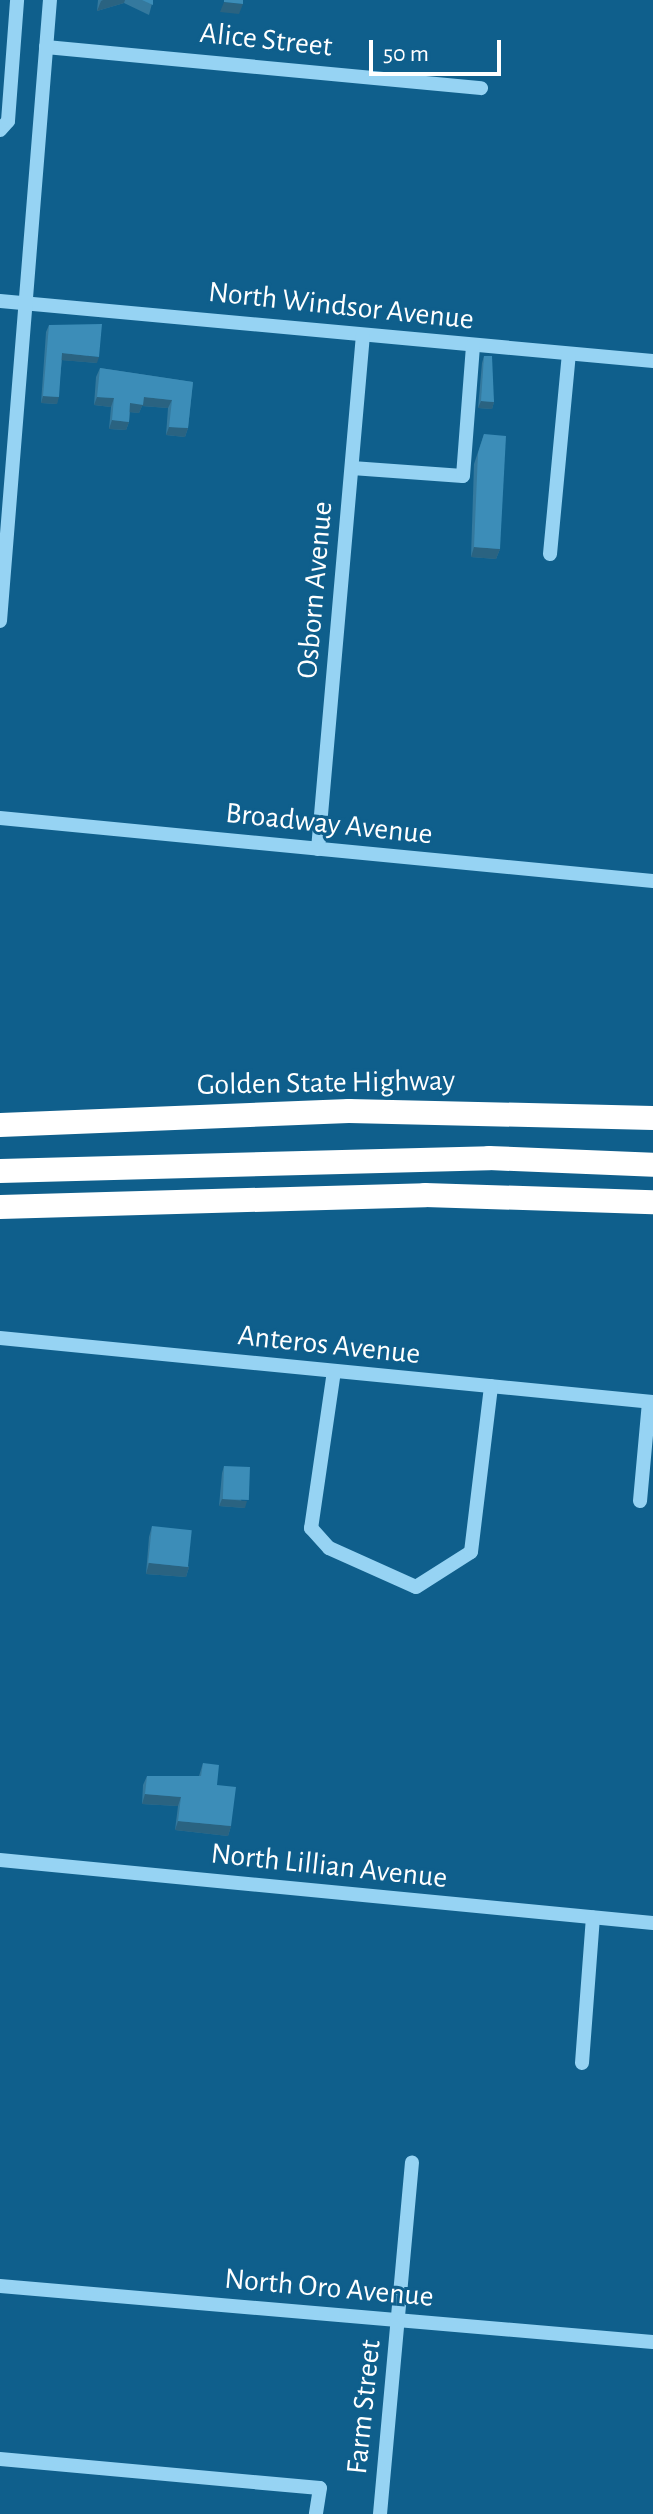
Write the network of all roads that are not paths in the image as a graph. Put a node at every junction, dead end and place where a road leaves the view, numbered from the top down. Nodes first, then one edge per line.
1 (17, 0) edge
2 (50, 0) edge
3 (46, 47) junction
4 (481, 88) dead end
5 (0, 130) edge
6 (0, 301) edge
7 (25, 302) junction
8 (363, 335) junction
9 (473, 345) junction
10 (569, 354) junction
11 (653, 361) edge
12 (352, 468) junction
13 (550, 554) dead end
14 (0, 621) edge
15 (0, 818) edge
16 (318, 849) junction
17 (653, 881) edge
18 (653, 1118) edge
19 (0, 1125) edge
20 (653, 1165) edge
21 (0, 1171) edge
22 (653, 1202) edge
23 (0, 1207) edge
24 (0, 1338) edge
25 (334, 1371) junction
26 (491, 1386) junction
27 (651, 1402) edge
28 (640, 1501) dead end
29 (0, 1860) edge
30 (593, 1917) junction
31 (653, 1923) edge
32 (582, 2063) dead end
33 (412, 2162) dead end
34 (0, 2286) edge
35 (399, 2320) junction
36 (653, 2342) edge
37 (0, 2459) edge
38 (316, 2514) edge
39 (380, 2514) edge

1 - 5 street
2 - 3 street
3 - 4 street, Alice Street
3 - 7 street
6 - 7 street, North Windsor Avenue
7 - 8 street, North Windsor Avenue
7 - 14 street
8 - 9 street, North Windsor Avenue
8 - 12 street, Osborn Avenue
9 - 10 street, North Windsor Avenue
9 - 12 street
10 - 11 street, North Windsor Avenue
10 - 13 street
12 - 16 street, Osborn Avenue
15 - 16 street, Broadway Avenue
16 - 17 street, Broadway Avenue
18 - 19 highway, Golden State Highway
20 - 21 highway
22 - 23 highway
24 - 25 street, Anteros Avenue
25 - 26 street, Anteros Avenue
25 - 26 street
26 - 27 street, Anteros Avenue
27 - 28 street
29 - 30 street, North Lillian Avenue
30 - 31 street, North Lillian Avenue
30 - 32 street
33 - 35 street, Farm Street
34 - 35 street, North Oro Avenue
35 - 36 street, North Oro Avenue
35 - 39 street, Farm Street
37 - 38 street

